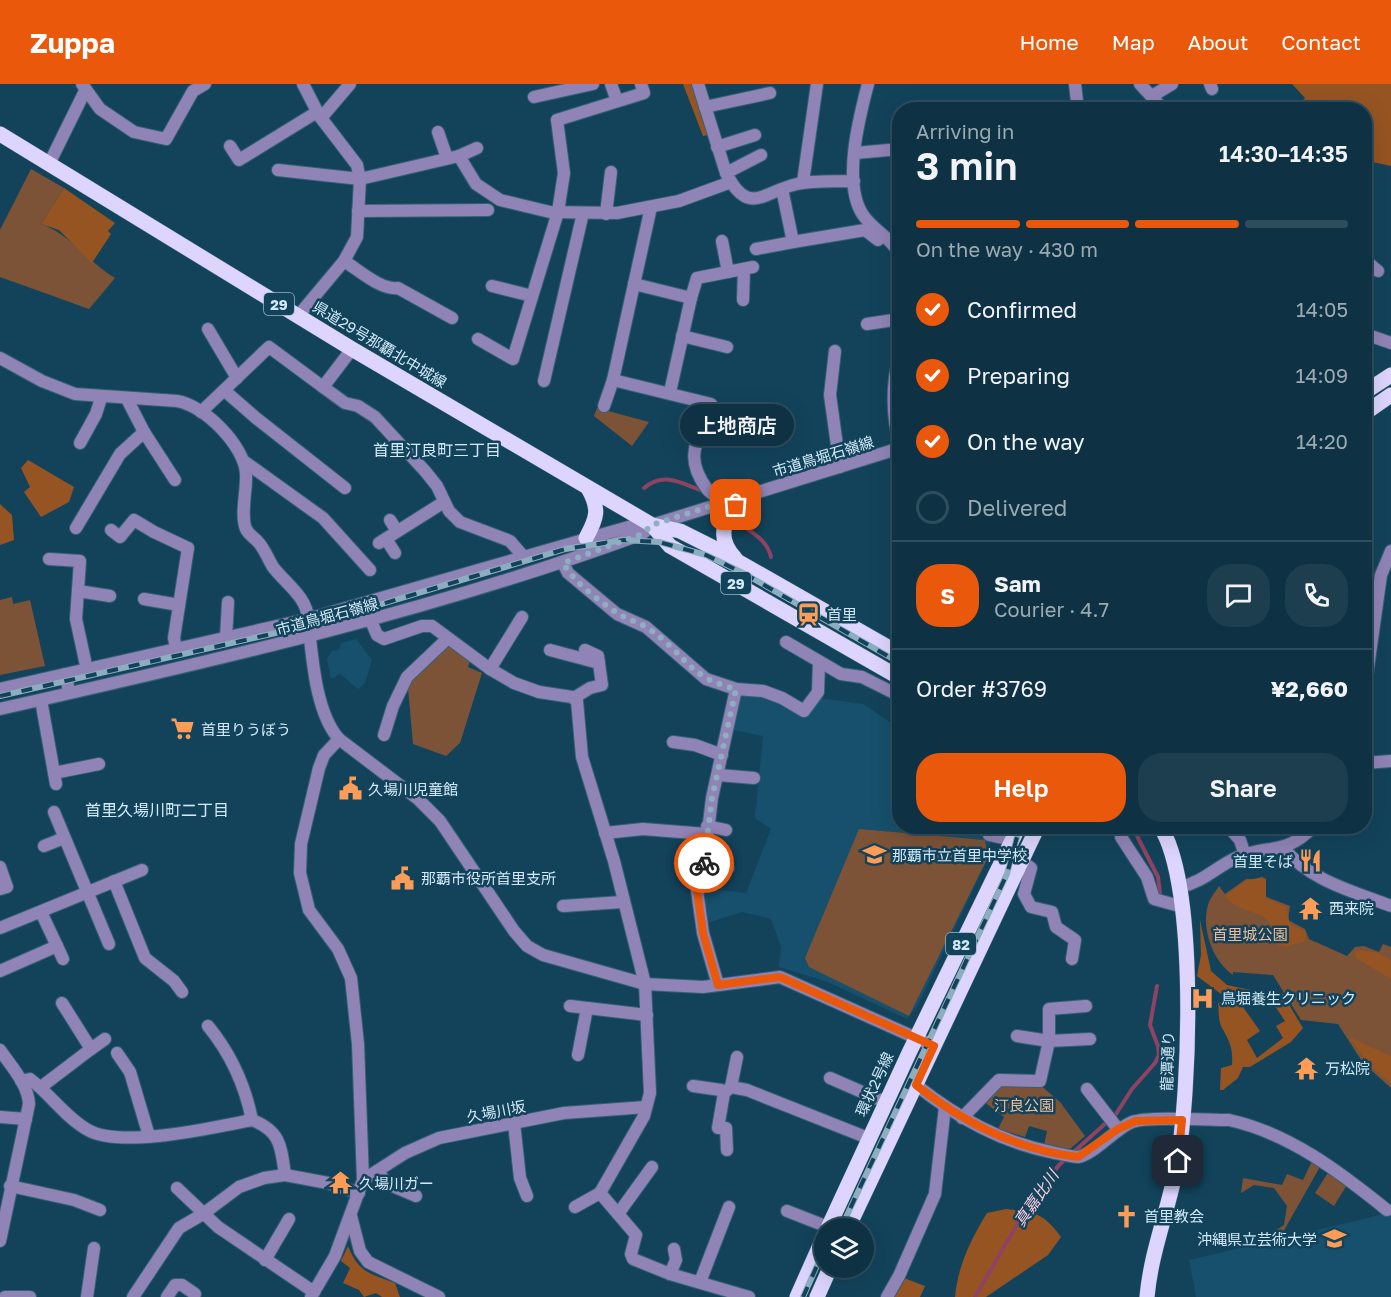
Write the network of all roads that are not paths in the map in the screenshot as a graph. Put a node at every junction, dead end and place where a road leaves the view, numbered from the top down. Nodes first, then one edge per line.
1 (205, 84) edge
2 (303, 84) edge
3 (350, 84) edge
4 (593, 84) edge
5 (611, 84) edge
6 (642, 84) edge
7 (699, 84) edge
8 (817, 84) edge
9 (868, 84) edge
10 (1075, 84) edge
11 (1140, 84) edge
12 (1172, 84) edge
13 (83, 88) edge
14 (770, 93) dead end
15 (1152, 96) junction
16 (534, 97) dead end
17 (617, 101) junction
18 (1077, 102) edge
19 (1157, 102) edge
20 (705, 107) junction
21 (319, 115) junction
22 (438, 132) dead end
23 (755, 135) dead end
24 (1, 137) edge
25 (230, 146) dead end
26 (717, 147) junction
27 (477, 148) dead end
28 (892, 151) edge
29 (855, 153) junction
30 (761, 155) dead end
31 (453, 157) junction
32 (49, 164) junction
33 (278, 170) dead end
34 (611, 172) dead end
35 (360, 178) junction
36 (728, 178) junction
37 (854, 181) junction
38 (803, 182) junction
39 (782, 189) junction
40 (651, 207) junction
41 (488, 210) dead end
42 (358, 211) junction
43 (558, 212) junction
44 (583, 213) junction
45 (606, 214) junction
46 (722, 241) dead end
47 (793, 242) junction
48 (892, 242) edge
49 (892, 247) edge
50 (756, 249) dead end
51 (344, 261) junction
52 (1372, 266) edge
53 (1378, 271) dead end
54 (728, 272) junction
55 (634, 284) junction
56 (492, 286) dead end
57 (532, 296) junction
58 (691, 298) junction
59 (743, 300) dead end
60 (298, 316) junction
61 (453, 318) dead end
62 (892, 320) edge
63 (867, 324) dead end
64 (208, 329) dead end
65 (682, 336) junction
66 (1372, 336) edge
67 (478, 339) dead end
68 (1391, 343) edge
69 (728, 346) dead end
70 (352, 349) junction
71 (835, 351) dead end
72 (0, 358) edge
73 (1391, 375) edge
74 (237, 378) junction
75 (613, 380) junction
76 (544, 381) dead end
77 (323, 387) junction
78 (1372, 387) edge
79 (225, 391) junction
80 (670, 392) junction
81 (1391, 395) edge
82 (101, 398) junction
83 (127, 399) junction
84 (604, 406) dead end
85 (1372, 408) edge
86 (201, 412) junction
87 (144, 432) junction
88 (80, 443) dead end
89 (892, 449) edge
90 (245, 462) junction
91 (840, 467) junction
92 (175, 480) dead end
93 (345, 488) dead end
94 (588, 488) junction
95 (749, 494) joint
96 (444, 502) junction
97 (727, 507) junction
98 (652, 525) junction
99 (76, 528) dead end
100 (111, 530) dead end
101 (586, 538) junction
102 (264, 550) junction
103 (1391, 551) edge
104 (395, 553) dead end
105 (523, 556) junction
106 (49, 559) dead end
107 (740, 562) junction
108 (563, 563) junction
109 (370, 570) dead end
110 (304, 588) dead end
111 (1372, 589) edge
112 (78, 591) junction
113 (110, 596) dead end
114 (144, 599) dead end
115 (228, 602) dead end
116 (179, 605) junction
117 (522, 617) dead end
118 (308, 619) junction
119 (371, 621) junction
120 (310, 637) junction
121 (226, 638) junction
122 (447, 639) junction
123 (786, 642) dead end
124 (892, 649) edge
125 (176, 650) junction
126 (550, 650) dead end
127 (585, 650) dead end
128 (819, 662) junction
129 (599, 663) junction
130 (490, 669) junction
131 (87, 670) junction
132 (892, 673) edge
133 (66, 674) junction
134 (0, 689) edge
135 (736, 689) junction
136 (892, 692) edge
137 (69, 693) junction
138 (41, 700) junction
139 (577, 701) junction
140 (0, 709) edge
141 (384, 735) dead end
142 (339, 739) junction
143 (673, 742) dead end
144 (722, 755) junction
145 (1391, 761) edge
146 (1372, 762) edge
147 (99, 764) dead end
148 (718, 775) junction
149 (754, 778) dead end
150 (54, 812) dead end
151 (707, 830) junction
152 (726, 830) dead end
153 (605, 833) junction
154 (1002, 834) edge
155 (1015, 834) edge
156 (1034, 834) edge
157 (1163, 834) edge
158 (1235, 834) edge
159 (1306, 834) edge
160 (989, 835) dead end
161 (1121, 837) dead end
162 (64, 838) junction
163 (44, 846) dead end
164 (1284, 848) junction
165 (1245, 855) junction
166 (1020, 860) junction
167 (704, 865) junction
168 (0, 867) edge
169 (728, 868) dead end
170 (142, 870) dead end
171 (114, 881) junction
172 (1180, 887) junction
173 (0, 889) edge
174 (86, 893) junction
175 (622, 902) junction
176 (563, 906) dead end
177 (1391, 906) edge
178 (1183, 907) junction
179 (41, 912) junction
180 (0, 928) edge
181 (109, 945) dead end
182 (57, 946) junction
183 (63, 959) dead end
184 (1072, 959) dead end
185 (0, 971) edge
186 (645, 984) junction
187 (718, 985) junction
188 (182, 992) dead end
189 (62, 1003) dead end
190 (570, 1006) dead end
191 (1086, 1006) dead end
192 (587, 1008) junction
193 (647, 1015) junction
194 (208, 1026) dead end
195 (1017, 1036) dead end
196 (916, 1038) junction
197 (105, 1039) dead end
198 (1089, 1039) dead end
199 (1049, 1041) junction
200 (934, 1046) junction
201 (91, 1049) junction
202 (0, 1050) edge
203 (117, 1053) dead end
204 (578, 1055) dead end
205 (737, 1056) dead end
206 (830, 1078) dead end
207 (21, 1081) junction
208 (916, 1085) junction
209 (693, 1086) dead end
210 (41, 1087) junction
211 (1087, 1089) dead end
212 (728, 1090) junction
213 (885, 1102) junction
214 (646, 1107) junction
215 (945, 1107) junction
216 (0, 1117) edge
217 (962, 1118) junction
218 (26, 1119) junction
219 (252, 1120) junction
220 (1182, 1120) junction
221 (514, 1123) junction
222 (1118, 1129) junction
223 (149, 1136) junction
224 (868, 1138) junction
225 (728, 1150) dead end
226 (652, 1167) dead end
227 (377, 1171) junction
228 (285, 1175) junction
229 (363, 1180) junction
230 (10, 1186) junction
231 (177, 1188) dead end
232 (359, 1193) junction
233 (600, 1193) junction
234 (416, 1196) dead end
235 (527, 1196) dead end
236 (1388, 1206) edge
237 (575, 1207) dead end
238 (729, 1207) dead end
239 (100, 1210) dead end
240 (787, 1211) dead end
241 (203, 1214) junction
242 (618, 1214) junction
243 (351, 1215) junction
244 (832, 1218) edge
245 (853, 1218) edge
246 (289, 1219) dead end
247 (814, 1224) edge
248 (0, 1241) edge
249 (94, 1248) dead end
250 (674, 1249) dead end
251 (814, 1259) edge
252 (265, 1260) junction
253 (670, 1274) junction
254 (826, 1278) edge
255 (700, 1282) junction
256 (195, 1294) dead end
257 (313, 1294) edge
258 (5, 1297) edge
259 (30, 1297) edge
260 (87, 1297) edge
261 (133, 1297) edge
262 (167, 1297) edge
263 (439, 1297) edge
264 (750, 1297) edge
265 (797, 1297) edge
266 (817, 1297) edge
267 (887, 1297) edge
268 (1147, 1297) edge

1 - 13 street
2 - 21 street
3 - 21 street
4 - 16 street
5 - 17 street
6 - 17 street
7 - 20 street
8 - 38 street
9 - 29 street
10 - 18 street
11 - 15 street
12 - 15 street
13 - 32 street
14 - 20 street
15 - 19 street
17 - 43 street
20 - 26 street
21 - 25 street
21 - 35 street
22 - 31 street
23 - 26 street
24 - 32 main road, 県道29号那覇北中城線 / 29
26 - 36 street
27 - 31 street
28 - 29 street
29 - 37 street
30 - 36 street
31 - 35 street
31 - 43 street
32 - 60 main road, 県道29号那覇北中城線 / 29
33 - 35 street
34 - 45 street
35 - 42 street
36 - 39 street
36 - 40 street
37 - 38 street
37 - 48 street
38 - 39 street
39 - 47 street
40 - 45 street
40 - 55 street
41 - 42 street
42 - 51 street
43 - 44 street
43 - 57 street
44 - 45 street
44 - 76 street
46 - 54 street
47 - 49 street
47 - 50 street
51 - 60 street
51 - 61 street
52 - 53 street
54 - 58 street
54 - 59 street
55 - 58 street
55 - 75 street
56 - 57 street
57 - 67 street
58 - 65 street
60 - 70 main road, 県道29号那覇北中城線 / 29
62 - 63 street
64 - 74 street
65 - 69 street
65 - 80 street
66 - 68 street
70 - 77 street
70 - 94 main road, 県道29号那覇北中城線 / 29
71 - 91 street
72 - 82 street
73 - 78 main road
74 - 77 street
74 - 79 street
75 - 80 street
75 - 84 street
77 - 96 street
79 - 86 street
79 - 93 street
80 - 97 street
81 - 85 main road
82 - 83 street
82 - 88 street
83 - 86 street
83 - 87 street
86 - 90 street
87 - 92 street
87 - 99 street
89 - 91 street, 市道鳥堀石嶺線
90 - 102 street
90 - 109 street
91 - 95 street, 市道鳥堀石嶺線
94 - 98 main road, 県道29号那覇北中城線 / 29
94 - 101 main road
95 - 97 main road
96 - 104 street
96 - 105 street
97 - 98 street, 市道鳥堀石嶺線
97 - 107 main road
98 - 101 street, 市道鳥堀石嶺線
98 - 107 main road, 県道29号那覇北中城線 / 29
98 - 108 street, 市道鳥堀石嶺線
98 - 132 main road, 県道29号那覇北中城線 / 29
100 - 116 street
101 - 105 street, 市道鳥堀石嶺線
102 - 110 street
102 - 118 street
103 - 111 street
105 - 118 street, 市道鳥堀石嶺線
106 - 112 street
107 - 124 main road, 県道29号那覇北中城線 / 29
108 - 119 street, 市道鳥堀石嶺線
108 - 135 street
112 - 113 street
112 - 131 street
114 - 116 street
115 - 121 street
116 - 125 street
117 - 130 street
118 - 120 street
118 - 121 street, 市道鳥堀石嶺線
119 - 120 street, 市道鳥堀石嶺線
119 - 122 street
120 - 137 street, 市道鳥堀石嶺線
120 - 142 street
121 - 125 street, 市道鳥堀石嶺線
122 - 130 street
122 - 141 street
123 - 128 street
125 - 131 street, 市道鳥堀石嶺線
126 - 129 street
127 - 129 street
128 - 135 street
128 - 136 street
129 - 139 street
130 - 139 street
131 - 133 street, 市道鳥堀石嶺線
133 - 134 street, 市道鳥堀石嶺線
133 - 137 street
135 - 144 street
137 - 138 street, 市道鳥堀石嶺線
138 - 140 street, 市道鳥堀石嶺線
138 - 147 street
139 - 153 street
142 - 186 street
142 - 229 street
143 - 144 street
144 - 148 street
145 - 146 street
148 - 149 street
148 - 151 street
150 - 162 street
151 - 152 street
151 - 153 street
151 - 167 street
153 - 175 street
154 - 160 street
155 - 196 main road, 環状2号線 / 82
156 - 166 main road, 82
157 - 172 main road, 龍潭通り
158 - 165 street
159 - 164 street
161 - 178 street
162 - 163 street
162 - 174 street
164 - 165 street
164 - 177 street
165 - 172 street
166 - 184 street
166 - 200 main road, 82
167 - 169 street
167 - 187 street
168 - 173 street
170 - 171 street
171 - 174 street
171 - 188 street
172 - 178 main road, 龍潭通り
174 - 179 street
174 - 181 street
175 - 176 street
175 - 186 street
178 - 220 main road, 龍潭通り
179 - 180 street
179 - 182 street
182 - 183 street
182 - 185 street
186 - 187 street
186 - 193 street
187 - 196 street
189 - 201 street
190 - 192 street
191 - 199 street
192 - 193 street
192 - 204 street
193 - 214 street
194 - 219 street
195 - 199 street
196 - 200 street
196 - 213 main road, 環状2号線 / 82
197 - 201 street
198 - 199 street
199 - 217 street
200 - 208 main road, 82
201 - 210 street
202 - 207 street
203 - 223 street
205 - 212 street
206 - 213 street
207 - 210 street
207 - 218 street
208 - 215 street
208 - 245 main road, 82
209 - 212 street
210 - 223 street
211 - 222 street
212 - 224 street
212 - 225 street
213 - 224 main road, 環状2号線 / 82
214 - 221 street, 久場川坂
214 - 233 street
215 - 217 street
215 - 267 street
216 - 218 street
217 - 222 street
218 - 230 street
219 - 223 street
219 - 228 street
220 - 222 street
220 - 236 street
220 - 268 main road, 龍潭通り
221 - 227 street, 久場川坂
221 - 235 street
224 - 244 main road, 環状2号線 / 82
226 - 242 street
227 - 229 street, 久場川坂
227 - 234 street
228 - 232 street
228 - 241 street
229 - 232 street
230 - 239 street
230 - 248 street
231 - 241 street
232 - 243 street
233 - 237 street
233 - 242 street
238 - 255 street
240 - 247 street
241 - 252 street
241 - 261 street
242 - 253 street
243 - 257 street
243 - 263 street
246 - 252 street
249 - 260 street
250 - 253 street
251 - 265 main road, 環状2号線 / 82
252 - 257 street
253 - 255 street
254 - 266 main road
255 - 264 street
256 - 262 street
258 - 259 street

